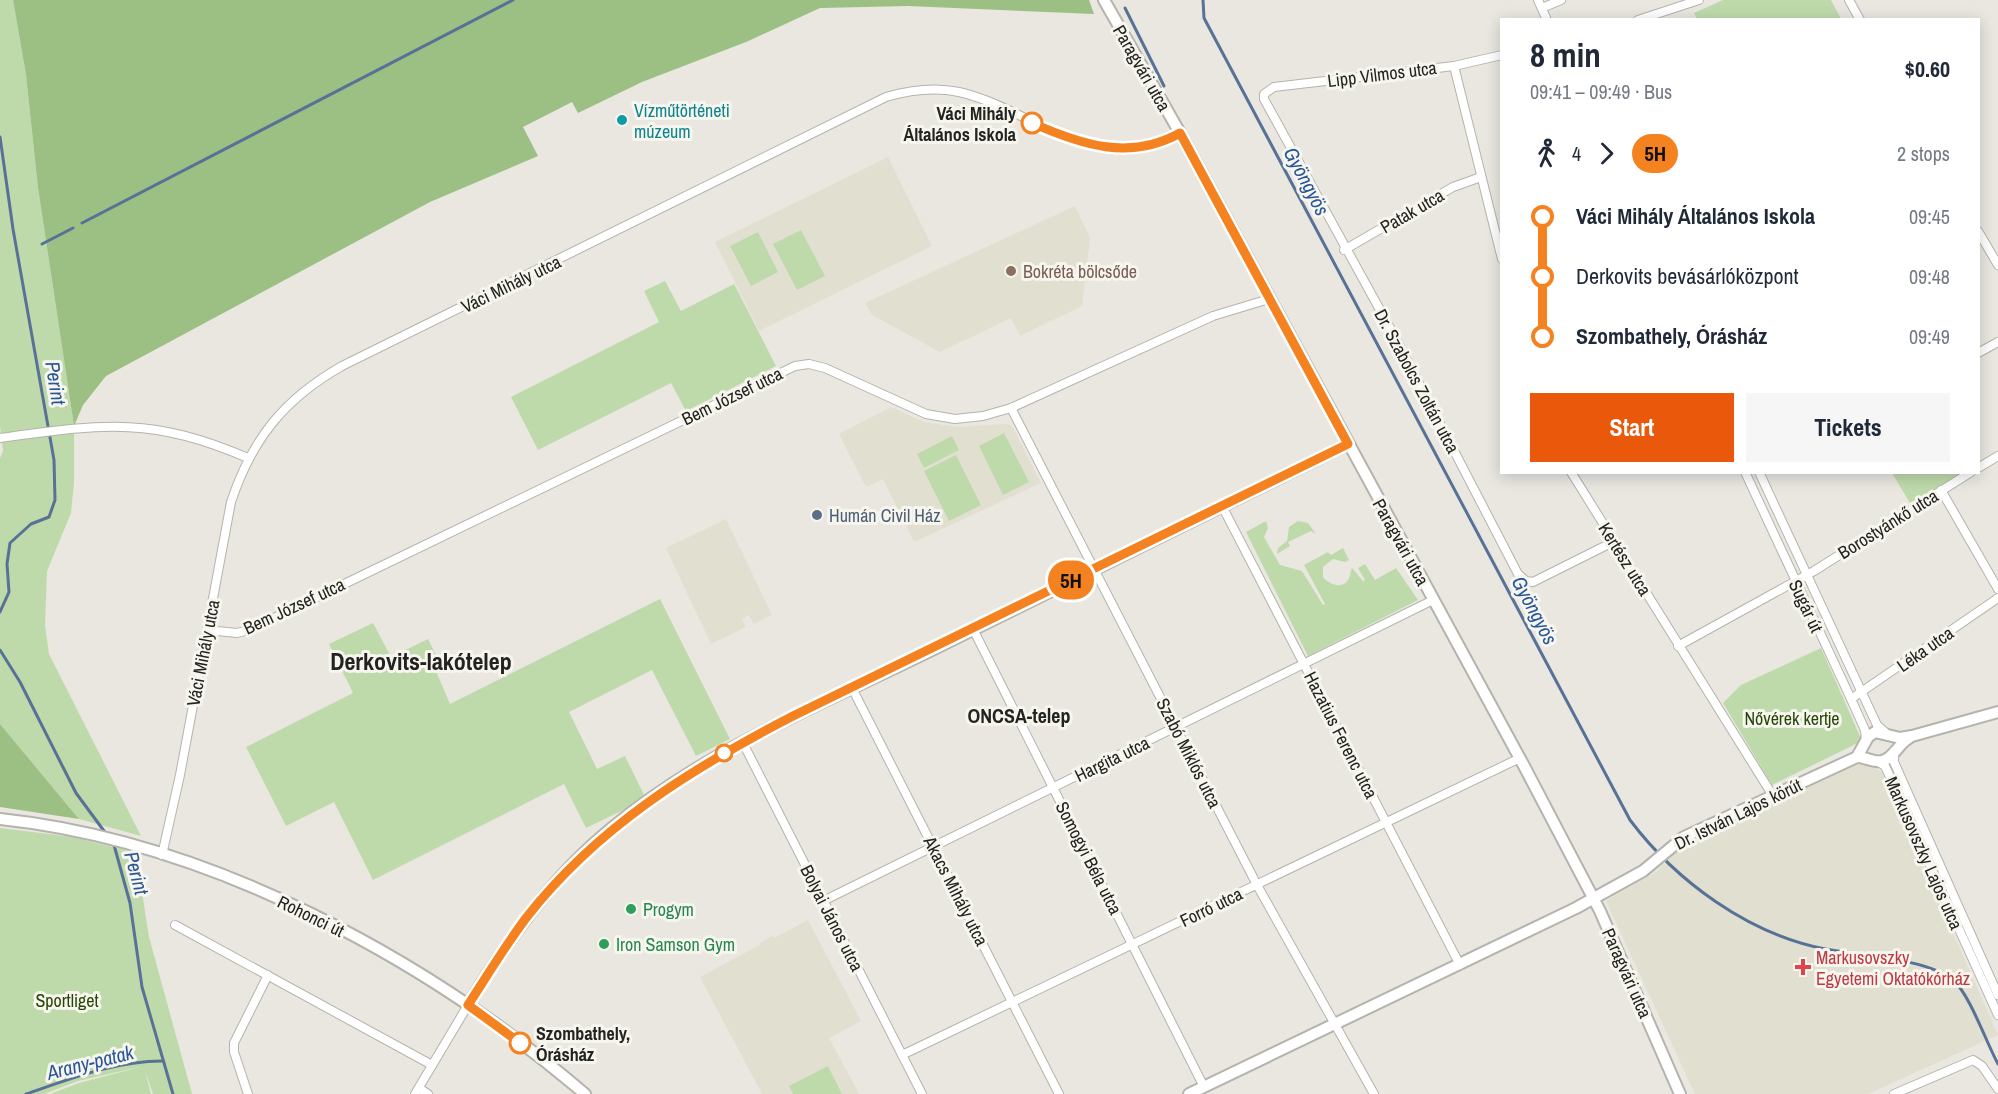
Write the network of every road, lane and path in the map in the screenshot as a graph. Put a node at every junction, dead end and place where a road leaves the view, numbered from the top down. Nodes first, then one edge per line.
1 (1104, 0) edge
2 (1561, 0) edge
3 (1699, 0) edge
4 (1849, 0) edge
5 (1540, 4) edge
6 (1546, 18) edge
7 (1644, 18) edge
8 (1859, 18) edge
9 (1500, 55) edge
10 (1454, 66) junction
11 (1264, 94) joint
12 (1180, 133) junction
13 (1481, 177) junction
14 (1980, 234) edge
15 (1344, 250) junction
16 (1500, 251) edge
17 (1998, 265) edge
18 (1269, 298) junction
19 (1998, 342) edge
20 (1980, 352) edge
21 (1011, 408) junction
22 (0, 438) edge
23 (1348, 444) junction
24 (1998, 456) edge
25 (248, 458) junction
26 (1980, 467) edge
27 (1572, 474) edge
28 (1745, 474) edge
29 (1760, 474) edge
30 (1968, 474) edge
31 (1941, 490) junction
32 (1222, 506) junction
33 (1614, 542) junction
34 (1094, 569) junction
35 (1805, 575) junction
36 (1794, 581) junction
37 (1998, 589) edge
38 (1998, 598) edge
39 (1433, 600) junction
40 (973, 629) junction
41 (207, 630) junction
42 (1678, 646) junction
43 (1304, 664) junction
44 (852, 688) junction
45 (1863, 693) junction
46 (1851, 699) junction
47 (1998, 712) edge
48 (1176, 727) junction
49 (1888, 734) junction
50 (1912, 736) junction
51 (743, 743) junction
52 (1865, 743) junction
53 (1894, 750) junction
54 (1857, 756) junction
55 (1520, 758) junction
56 (1874, 760) junction
57 (1053, 788) junction
58 (1773, 796) junction
59 (0, 819) edge
60 (1386, 823) junction
61 (933, 847) junction
62 (162, 855) junction
63 (1257, 885) junction
64 (1593, 898) junction
65 (824, 901) junction
66 (1966, 923) junction
67 (175, 925) dead end
68 (1957, 927) junction
69 (1132, 945) junction
70 (1983, 962) junction
71 (1460, 965) junction
72 (1975, 966) junction
73 (268, 975) junction
74 (1998, 995) edge
75 (1012, 1002) junction
76 (468, 1005) junction
77 (1998, 1015) edge
78 (1333, 1024) junction
79 (902, 1055) junction
80 (432, 1065) junction
81 (1204, 1087) junction
82 (1998, 1089) edge
83 (417, 1091) edge
84 (248, 1094) edge
85 (428, 1094) edge
86 (585, 1094) edge
87 (922, 1094) edge
88 (1059, 1094) edge
89 (1189, 1094) edge
90 (1374, 1094) edge
91 (1680, 1094) edge
92 (1894, 1094) edge

1 - 12 street, Paragvári utca
2 - 5 street
3 - 7 street
4 - 8 street
5 - 6 street
9 - 10 street, Lipp Vilmos utca
10 - 11 street, Lipp Vilmos utca
10 - 13 street
11 - 15 street, Dr. Szabolcs Zoltán utca
12 - 18 street, Paragvári utca
12 - 25 street, Váci Mihály utca
13 - 15 street, Patak utca
13 - 16 street
14 - 17 street
15 - 33 street, Dr. Szabolcs Zoltán utca
18 - 21 street, Bem József utca
18 - 23 street, Paragvári utca
19 - 20 street
21 - 34 street, Szabó Miklós utca
21 - 41 street, Bem József utca
22 - 25 street
23 - 32 street
23 - 39 street, Paragvári utca
24 - 26 street
25 - 41 street, Váci Mihály utca
27 - 33 street, Kertész utca
28 - 36 street, Sugár út
29 - 35 street, Sugár út
30 - 31 street, Borostyánkő utca
31 - 35 street, Borostyánkő utca
31 - 37 street
32 - 34 street
32 - 43 street, Hazatius Ferenc utca
33 - 42 street, Kertész utca
34 - 40 street
34 - 48 street, Szabó Miklós utca
35 - 36 street, Borostyánkő utca
35 - 45 street, Sugár út
36 - 42 street, Borostyánkő utca
36 - 46 street, Sugár út
38 - 45 street, Léka utca
39 - 43 street, Hargita utca
39 - 55 street, Paragvári utca
40 - 44 street
40 - 57 street, Somogyi Béla utca
41 - 62 street, Váci Mihály utca
42 - 58 street, Kertész utca
43 - 48 street, Hargita utca
43 - 60 street, Hazatius Ferenc utca
44 - 51 street
44 - 61 street, Akacs Mihály utca
45 - 46 street, Léka utca
45 - 49 street, Sugár út
46 - 52 street, Sugár út
47 - 50 street
48 - 57 street, Hargita utca
48 - 63 street, Szabó Miklós utca
49 - 50 street
49 - 52 street
49 - 53 street
50 - 53 street
51 - 65 street, Bolyai János utca
51 - 76 street
52 - 54 street, Dr. István Lajos körút
52 - 56 street
53 - 56 street
53 - 66 street, Markusovszky Lajos utca
54 - 56 street
54 - 58 street, Dr. István Lajos körút
55 - 60 street, Forró utca
55 - 64 street, Paragvári utca
56 - 68 street, Markusovszky Lajos utca
57 - 61 street, Hargita utca
57 - 69 street, Somogyi Béla utca
58 - 64 street, Dr. István Lajos körút
59 - 62 street, Rohonci út
60 - 63 street, Forró utca
60 - 71 street, Hazatius Ferenc utca
61 - 65 street, Hargita utca
61 - 75 street, Akacs Mihály utca
62 - 76 street, Rohonci út
63 - 69 street, Forró utca
63 - 78 street, Szabó Miklós utca
64 - 71 street, Dr. István Lajos körút
64 - 91 street, Paragvári utca
65 - 79 street, Bolyai János utca
66 - 68 street
66 - 70 street, Markusovszky Lajos utca
67 - 73 street
68 - 72 street, Markusovszky Lajos utca
69 - 75 street, Forró utca
69 - 81 street, Somogyi Béla utca
70 - 72 street
70 - 74 street, Markusovszky Lajos utca
71 - 78 street, Dr. István Lajos körút
72 - 77 street, Markusovszky Lajos utca
73 - 80 street
73 - 84 street
75 - 79 street, Forró utca
75 - 88 street, Akacs Mihály utca
76 - 80 street
76 - 86 street, Rohonci út
78 - 81 street, Dr. István Lajos körút
78 - 90 street, Szabó Miklós utca
79 - 87 street, Bolyai János utca
80 - 83 street
81 - 89 street, Dr. István Lajos körút
82 - 92 street
83 - 85 street

